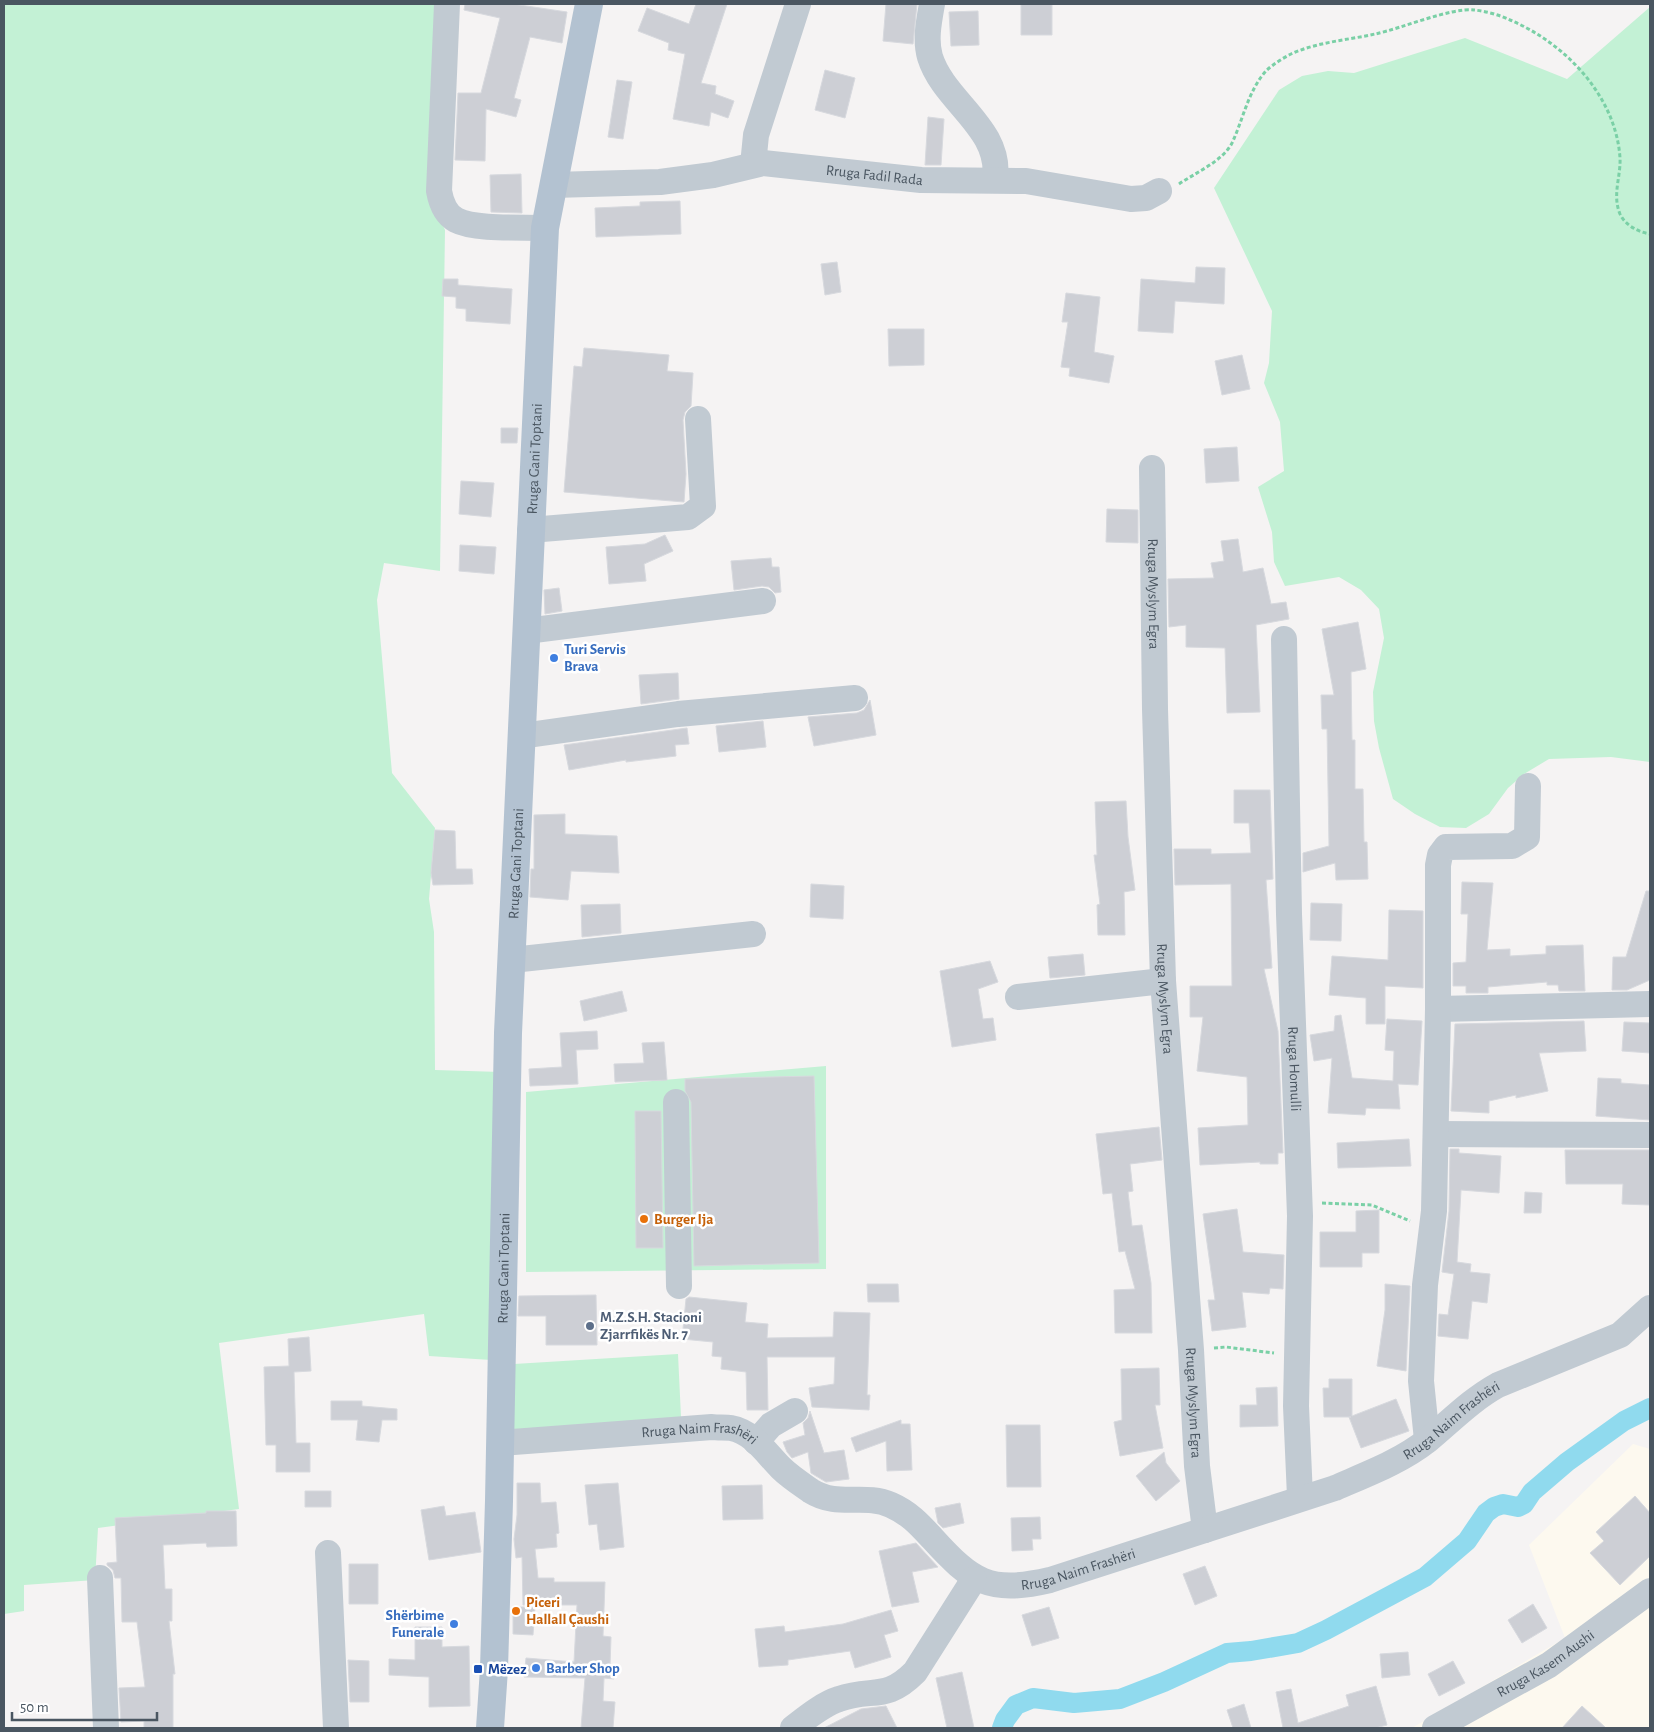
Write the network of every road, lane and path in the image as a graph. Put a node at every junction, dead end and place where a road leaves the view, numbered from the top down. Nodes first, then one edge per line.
1 (447, 4) edge
2 (589, 4) edge
3 (798, 4) edge
4 (932, 4) edge
5 (753, 165) junction
6 (995, 180) junction
7 (553, 184) junction
8 (1159, 191) joint
9 (545, 228) junction
10 (1650, 234) edge
11 (698, 419) dead end
12 (1152, 468) dead end
13 (530, 530) junction
14 (763, 601) dead end
15 (526, 631) junction
16 (1284, 639) dead end
17 (855, 698) dead end
18 (521, 736) junction
19 (1528, 786) dead end
20 (753, 934) dead end
21 (512, 960) junction
22 (1163, 981) junction
23 (1018, 997) dead end
24 (1650, 1004) edge
25 (1438, 1009) junction
26 (676, 1102) dead end
27 (1436, 1134) junction
28 (1650, 1135) edge
29 (1299, 1202) junction
30 (1433, 1222) junction
31 (679, 1286) dead end
32 (1650, 1308) edge
33 (1191, 1350) junction
34 (1297, 1361) junction
35 (795, 1411) dead end
36 (1427, 1440) junction
37 (756, 1442) junction
38 (500, 1443) junction
39 (1300, 1497) junction
40 (1205, 1530) junction
41 (328, 1552) dead end
42 (100, 1578) dead end
43 (974, 1579) junction
44 (1650, 1591) edge
45 (106, 1728) edge
46 (336, 1728) edge
47 (490, 1728) edge
48 (793, 1728) edge
49 (1435, 1728) edge

1 - 9 street
2 - 7 main road, Rruga Gani Toptani
3 - 5 street
4 - 6 street
5 - 6 street, Rruga Fadil Rada
5 - 7 street, Rruga Fadil Rada
6 - 8 street, Rruga Fadil Rada
7 - 9 main road, Rruga Gani Toptani
8 - 10 path
9 - 13 main road, Rruga Gani Toptani
11 - 13 street
12 - 22 street, Rruga Myslym Egra
13 - 15 main road, Rruga Gani Toptani
14 - 15 street
15 - 18 main road, Rruga Gani Toptani
16 - 29 street, Rruga Homulli
17 - 18 street
18 - 21 main road, Rruga Gani Toptani
19 - 25 street
20 - 21 street
21 - 38 main road, Rruga Gani Toptani
22 - 23 street
22 - 33 street, Rruga Myslym Egra
24 - 25 street
25 - 27 street
26 - 31 street
27 - 28 street
27 - 30 street
29 - 30 path
29 - 34 street, Rruga Homulli
30 - 36 street
32 - 36 street, Rruga Naim Frashëri
33 - 34 path
33 - 40 street, Rruga Myslym Egra
34 - 39 street, Rruga Homulli
35 - 37 street
36 - 39 street, Rruga Naim Frashëri
37 - 38 street, Rruga Naim Frashëri
37 - 43 street, Rruga Naim Frashëri
38 - 47 main road, Rruga Gani Toptani
39 - 40 street, Rruga Naim Frashëri
40 - 43 street, Rruga Naim Frashëri
41 - 46 street
42 - 45 street
43 - 48 street
44 - 49 street, Rruga Kasem Aushi

